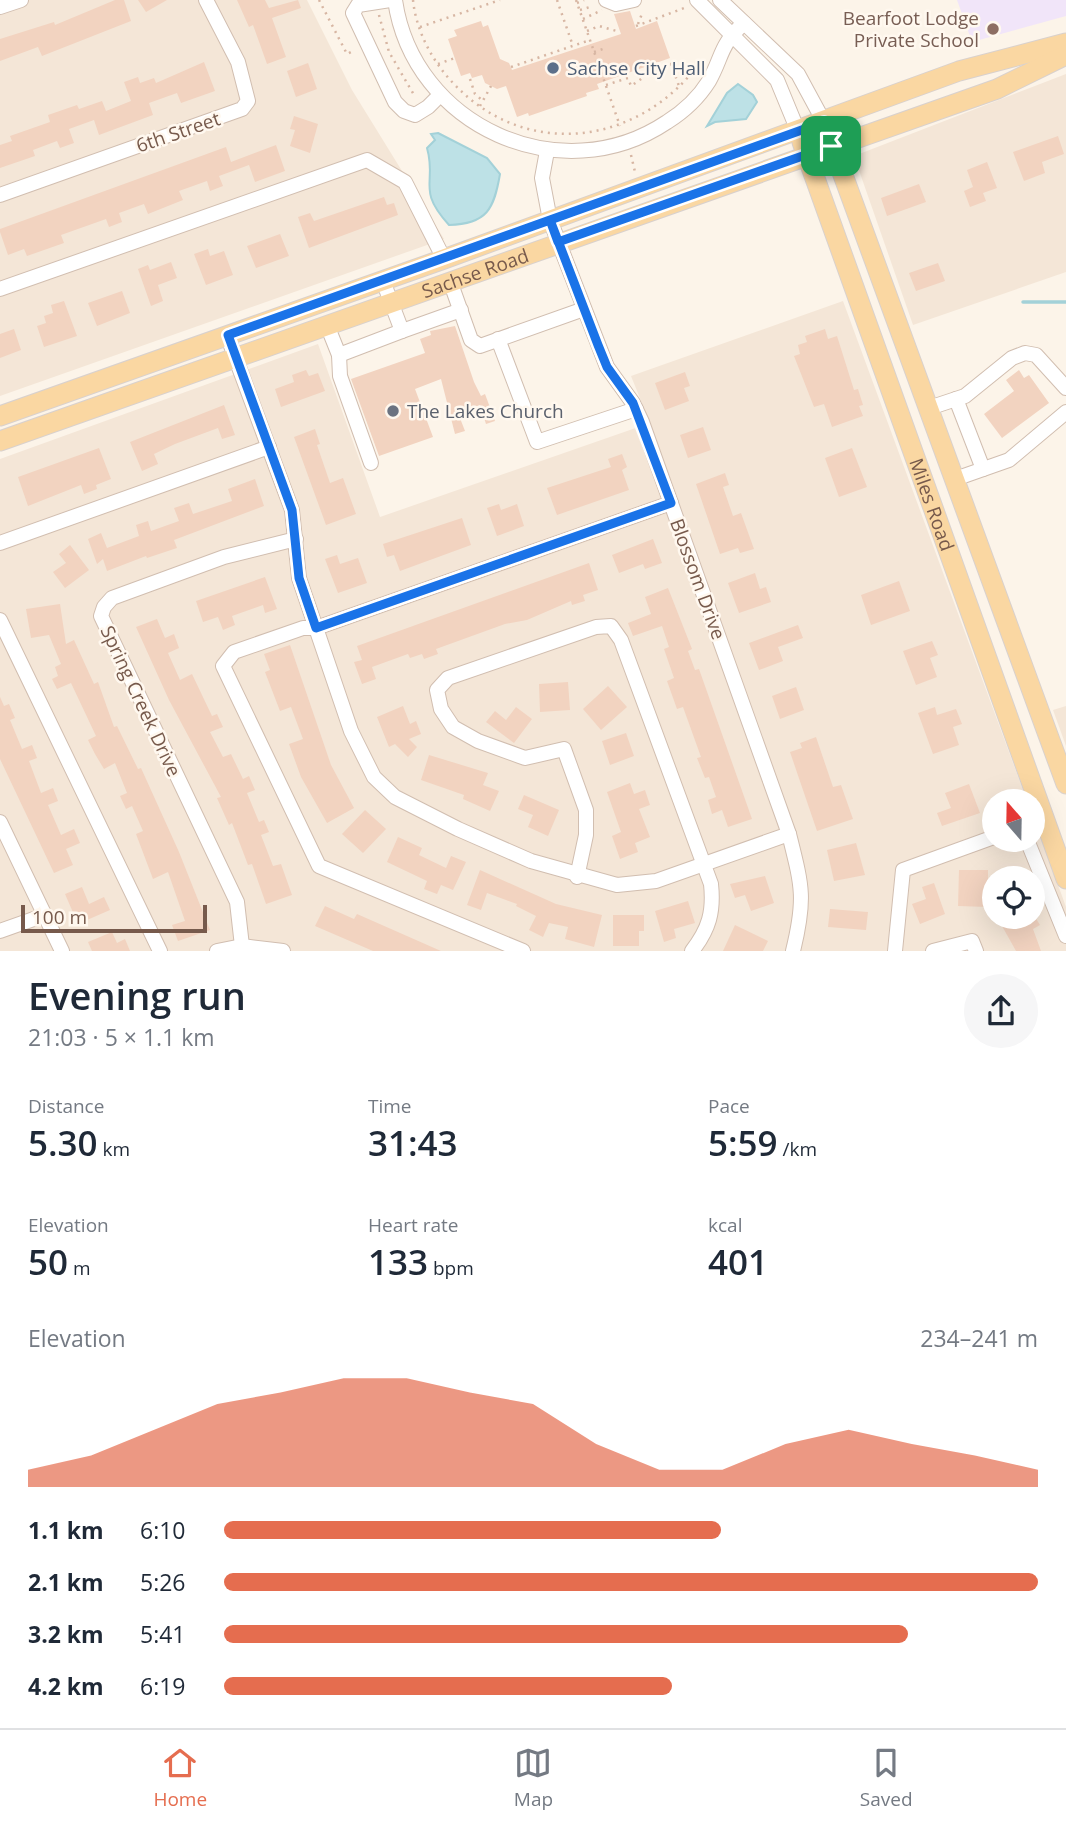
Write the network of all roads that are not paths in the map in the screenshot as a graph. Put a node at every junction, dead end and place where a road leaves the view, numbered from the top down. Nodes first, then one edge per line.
1 (21, 0) edge
2 (206, 0) edge
3 (392, 0) edge
4 (720, 0) edge
5 (604, 2) edge
6 (695, 2) edge
7 (639, 6) edge
8 (0, 7) edge
9 (744, 23) junction
10 (732, 34) junction
11 (1066, 43) edge
12 (1066, 55) edge
13 (440, 95) junction
14 (824, 122) junction
15 (798, 131) junction
16 (831, 146) junction
17 (547, 151) junction
18 (806, 154) junction
19 (0, 195) edge
20 (550, 220) junction
21 (558, 242) junction
22 (444, 259) junction
23 (383, 281) junction
24 (450, 281) junction
25 (0, 289) edge
26 (391, 302) junction
27 (584, 309) junction
28 (461, 310) junction
29 (327, 325) junction
30 (402, 331) junction
31 (228, 335) junction
32 (498, 339) junction
33 (339, 355) junction
34 (235, 357) junction
35 (1066, 388) edge
36 (956, 399) junction
37 (929, 408) junction
38 (636, 409) junction
39 (1066, 412) edge
40 (0, 416) edge
41 (0, 441) edge
42 (269, 447) junction
43 (371, 463) dead end
44 (983, 469) junction
45 (955, 479) junction
46 (671, 503) junction
47 (296, 539) junction
48 (0, 543) edge
49 (1001, 607) junction
50 (971, 618) junction
51 (0, 620) edge
52 (316, 628) junction
53 (1066, 784) edge
54 (2, 831) edge
55 (789, 834) junction
56 (982, 841) edge
57 (1032, 852) edge
58 (704, 864) junction
59 (577, 877) junction
60 (1066, 879) edge
61 (45, 915) junction
62 (0, 931) edge
63 (1066, 936) edge
64 (242, 946) junction
65 (974, 946) edge
66 (62, 951) edge
67 (160, 951) edge
68 (217, 951) edge
69 (283, 951) edge
70 (523, 951) edge
71 (692, 951) edge
72 (793, 951) edge
73 (895, 951) edge
74 (933, 951) edge

1 - 8 street
2 - 19 street, 6th Street
3 - 13 street
3 - 13 street
4 - 9 street
5 - 7 street
6 - 10 street
9 - 10 street
9 - 14 street
10 - 15 street
10 - 17 street
11 - 14 main road, Sachse Road
12 - 16 main road, Sachse Road
13 - 17 street
14 - 15 main road, Sachse Road
14 - 16 main road, Miles Road
15 - 18 main road, Miles Road
15 - 20 main road, Sachse Road
16 - 18 main road, Sachse Road
16 - 37 main road, Miles Road
17 - 20 street, Blossom Drive
18 - 21 main road, Sachse Road
18 - 50 main road, Miles Road
20 - 21 street, Blossom Drive
20 - 22 main road, Sachse Road
21 - 24 main road, Sachse Road
21 - 27 street, Blossom Drive
22 - 23 main road, Sachse Road
22 - 25 street
23 - 26 street
23 - 31 main road, Sachse Road
24 - 26 main road, Sachse Road
24 - 28 street
26 - 29 main road, Sachse Road
26 - 30 street
27 - 32 street
27 - 38 street, Blossom Drive
28 - 30 street
28 - 32 street
29 - 33 street
29 - 34 main road, Sachse Road
30 - 33 street
31 - 34 street
31 - 40 main road, Sachse Road
32 - 38 street
33 - 43 street
34 - 41 main road, Sachse Road
34 - 42 street
35 - 36 street
36 - 37 street
36 - 44 street
37 - 45 main road, Miles Road
38 - 46 street, Blossom Drive
39 - 44 street
42 - 47 street
42 - 48 street
44 - 45 street
45 - 49 main road, Miles Road
46 - 52 street
46 - 55 street, Blossom Drive
47 - 52 street
47 - 64 street, Spring Creek Drive
49 - 50 main road
49 - 53 main road, Miles Road
50 - 60 main road, Miles Road
51 - 67 street
52 - 59 street
52 - 70 street
54 - 61 street
55 - 58 street
55 - 72 street, Blossom Drive
56 - 73 street
57 - 63 street
58 - 59 street
58 - 59 street
58 - 71 street
61 - 62 street
61 - 66 street
64 - 68 street
64 - 69 street
65 - 74 street

